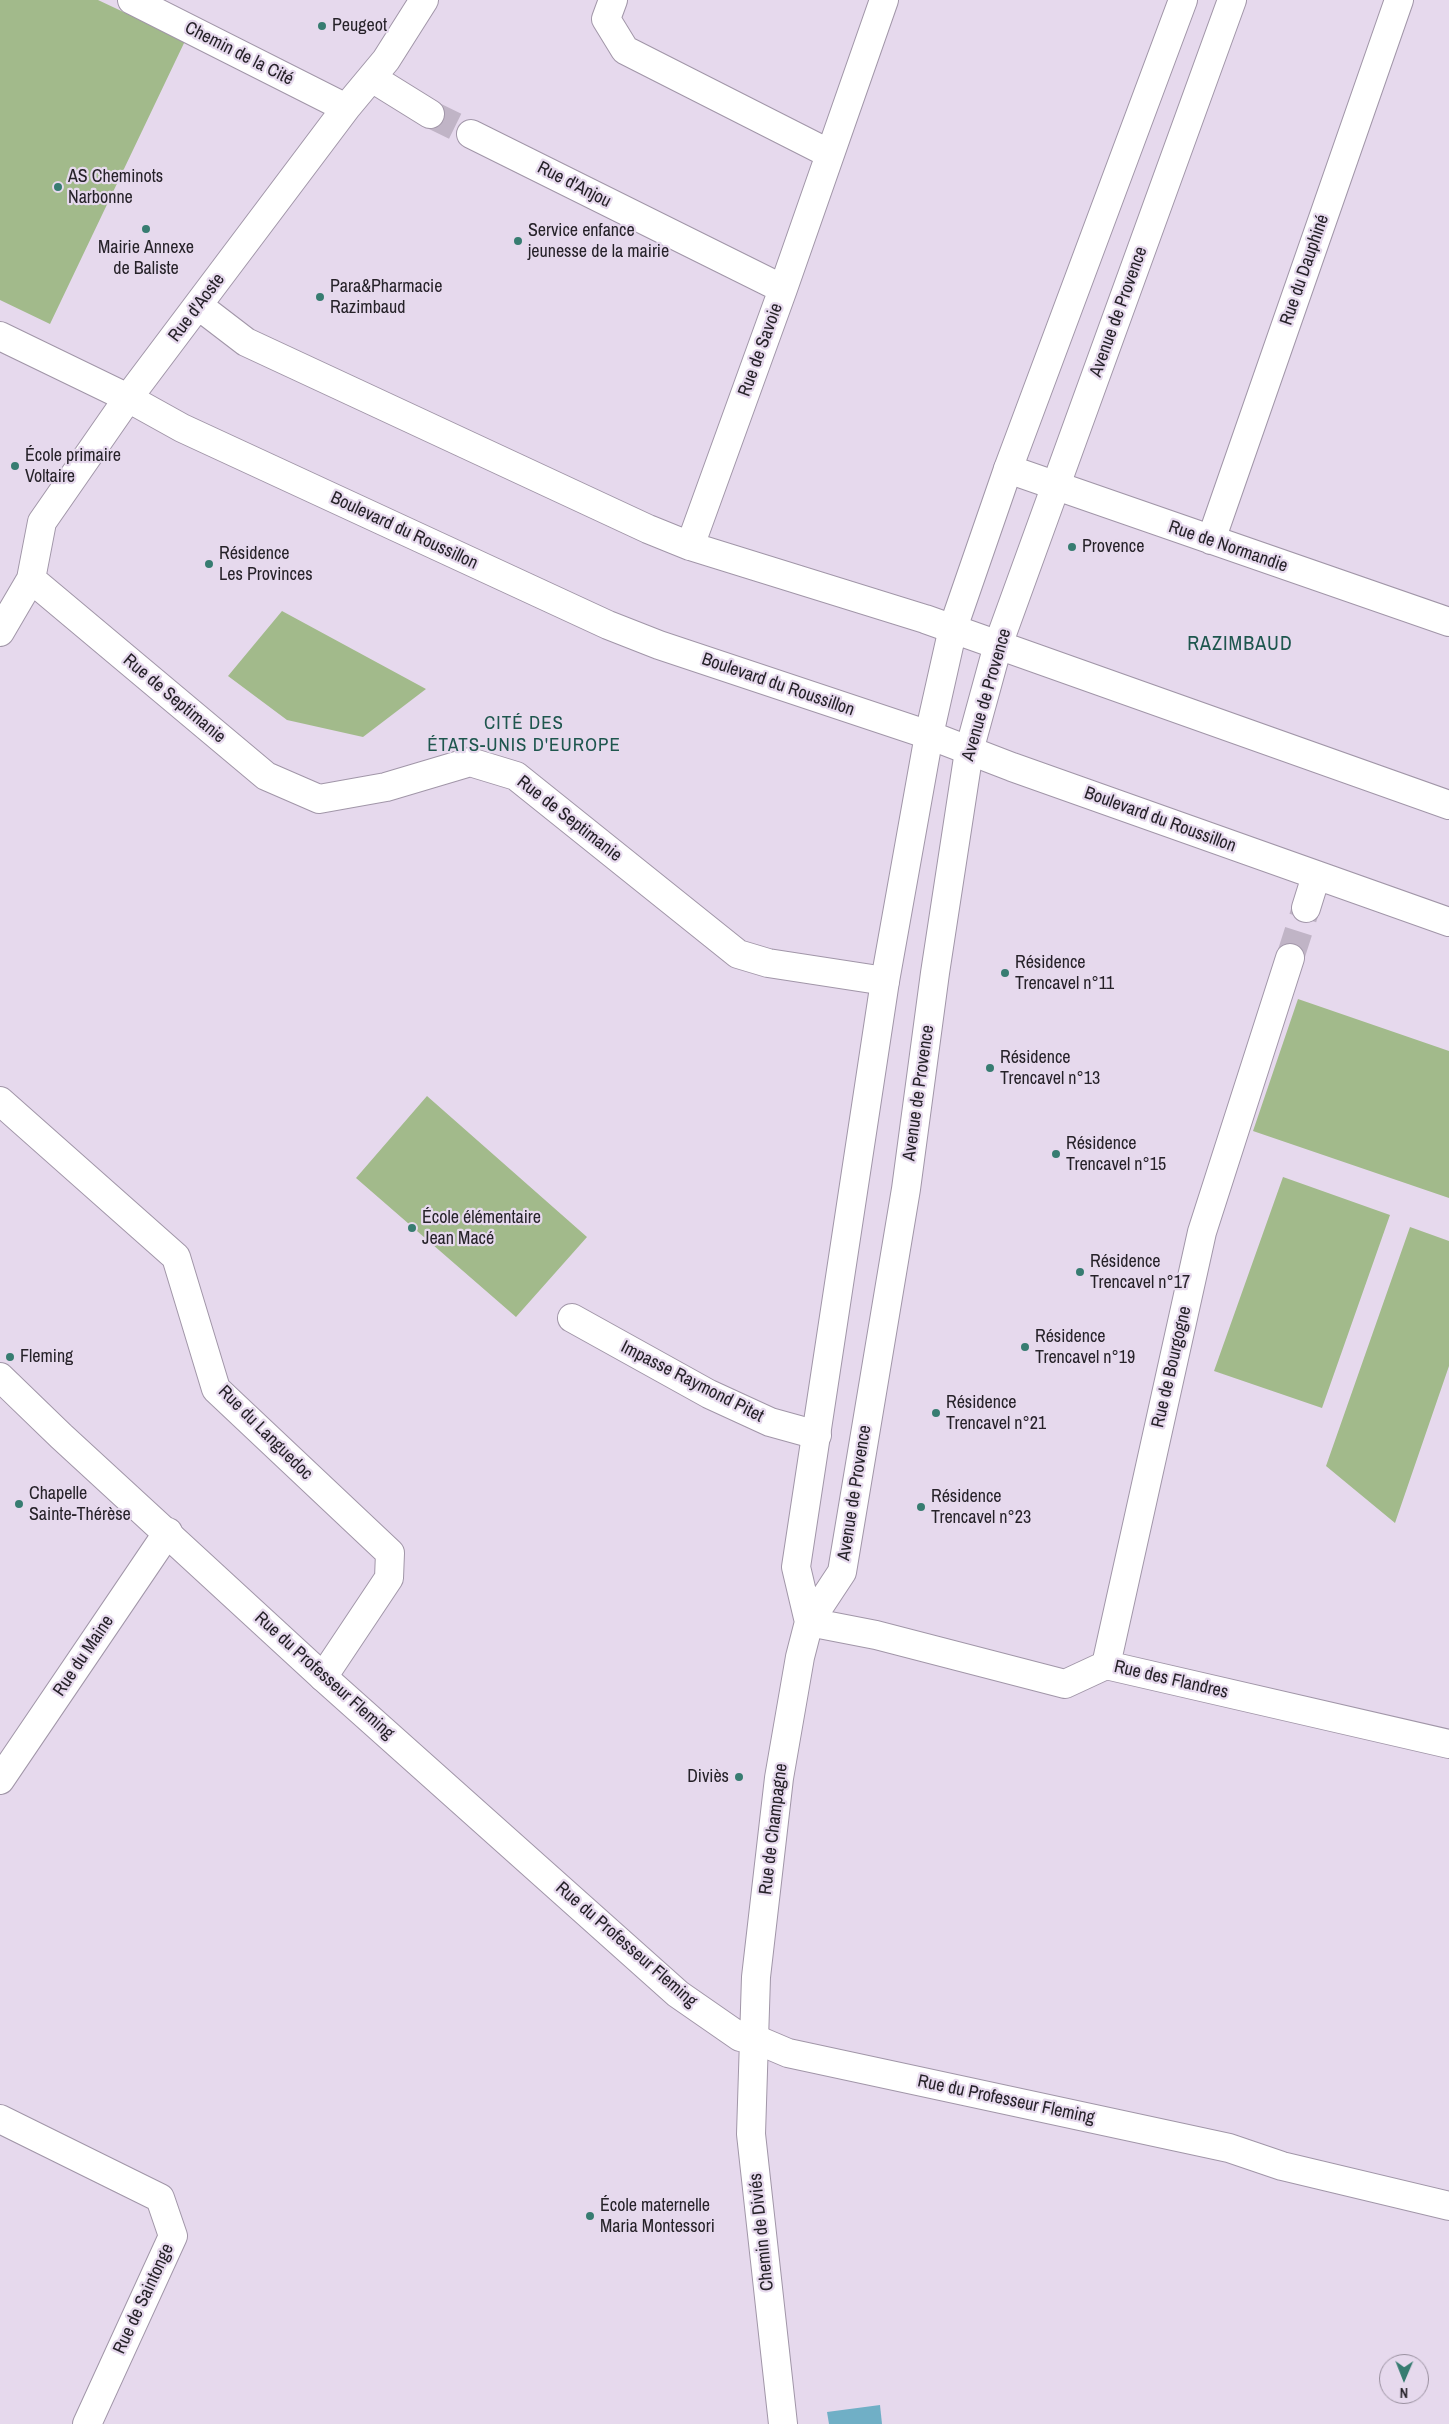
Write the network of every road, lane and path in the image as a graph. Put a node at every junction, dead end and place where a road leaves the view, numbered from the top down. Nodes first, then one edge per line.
1 (132, 0) edge
2 (424, 0) edge
3 (613, 0) edge
4 (884, 0) edge
5 (1183, 0) edge
6 (1232, 0) edge
7 (1399, 0) edge
8 (372, 78) junction
9 (346, 108) junction
10 (430, 114) tunnel mouth
11 (471, 134) tunnel mouth
12 (830, 154) junction
13 (783, 289) junction
14 (199, 306) junction
15 (0, 336) edge
16 (128, 398) junction
17 (1008, 469) junction
18 (1055, 487) junction
19 (1211, 540) junction
20 (690, 546) junction
21 (31, 579) junction
22 (1449, 622) edge
23 (954, 628) junction
24 (0, 632) edge
25 (998, 645) junction
26 (929, 735) junction
27 (969, 751) junction
28 (1449, 805) edge
29 (1316, 876) junction
30 (1306, 908) tunnel mouth
31 (1449, 922) edge
32 (1290, 958) tunnel mouth
33 (885, 981) junction
34 (0, 1101) edge
35 (572, 1318) dead end
36 (0, 1377) edge
37 (817, 1435) junction
38 (168, 1532) junction
39 (809, 1622) junction
40 (1106, 1665) junction
41 (323, 1677) junction
42 (1449, 1744) edge
43 (0, 1780) edge
44 (755, 2039) junction
45 (0, 2119) edge
46 (1449, 2206) edge
47 (87, 2424) edge
48 (783, 2424) edge

1 - 9 street, Chemin de la Cité
2 - 8 street, Rue d'Aoste
3 - 12 street
4 - 12 street, Rue de Savoie
5 - 17 street
6 - 18 street, Avenue de Provence
7 - 19 street, Rue du Dauphiné
8 - 9 street, Rue d'Aoste
8 - 10 street
9 - 14 street, Rue d'Aoste
11 - 13 street, Rue d'Anjou
12 - 13 street, Rue de Savoie
13 - 20 street, Rue de Savoie
14 - 16 street, Rue d'Aoste
14 - 20 street
15 - 16 street, Boulevard du Roussillon
16 - 21 street, Rue d'Aoste
16 - 26 street, Boulevard du Roussillon
17 - 18 street, Rue de Normandie
17 - 23 street
18 - 19 street, Rue de Normandie
18 - 25 street, Avenue de Provence
19 - 22 street, Rue de Normandie
20 - 23 street
21 - 24 street, Rue d'Aoste
21 - 33 street, Rue de Septimanie
23 - 25 street
23 - 26 street
25 - 27 street, Avenue de Provence
25 - 28 street
26 - 27 street, Boulevard du Roussillon
26 - 33 street
27 - 29 street, Boulevard du Roussillon
27 - 39 street, Avenue de Provence
29 - 30 street
29 - 31 street, Boulevard du Roussillon
32 - 40 street, Rue de Bourgogne
33 - 37 street
34 - 41 street, Rue du Languedoc
35 - 37 street, Impasse Raymond Pitet
36 - 38 street, Rue du Professeur Fleming
37 - 39 street
38 - 41 street, Rue du Professeur Fleming
38 - 43 street, Rue du Maine
39 - 40 street, Rue des Flandres
39 - 44 street, Rue de Champagne
40 - 42 street, Rue des Flandres
41 - 44 street, Rue du Professeur Fleming
44 - 46 street, Rue du Professeur Fleming
44 - 48 street, Chemin de Diviés
45 - 47 street, Rue de Saintonge

